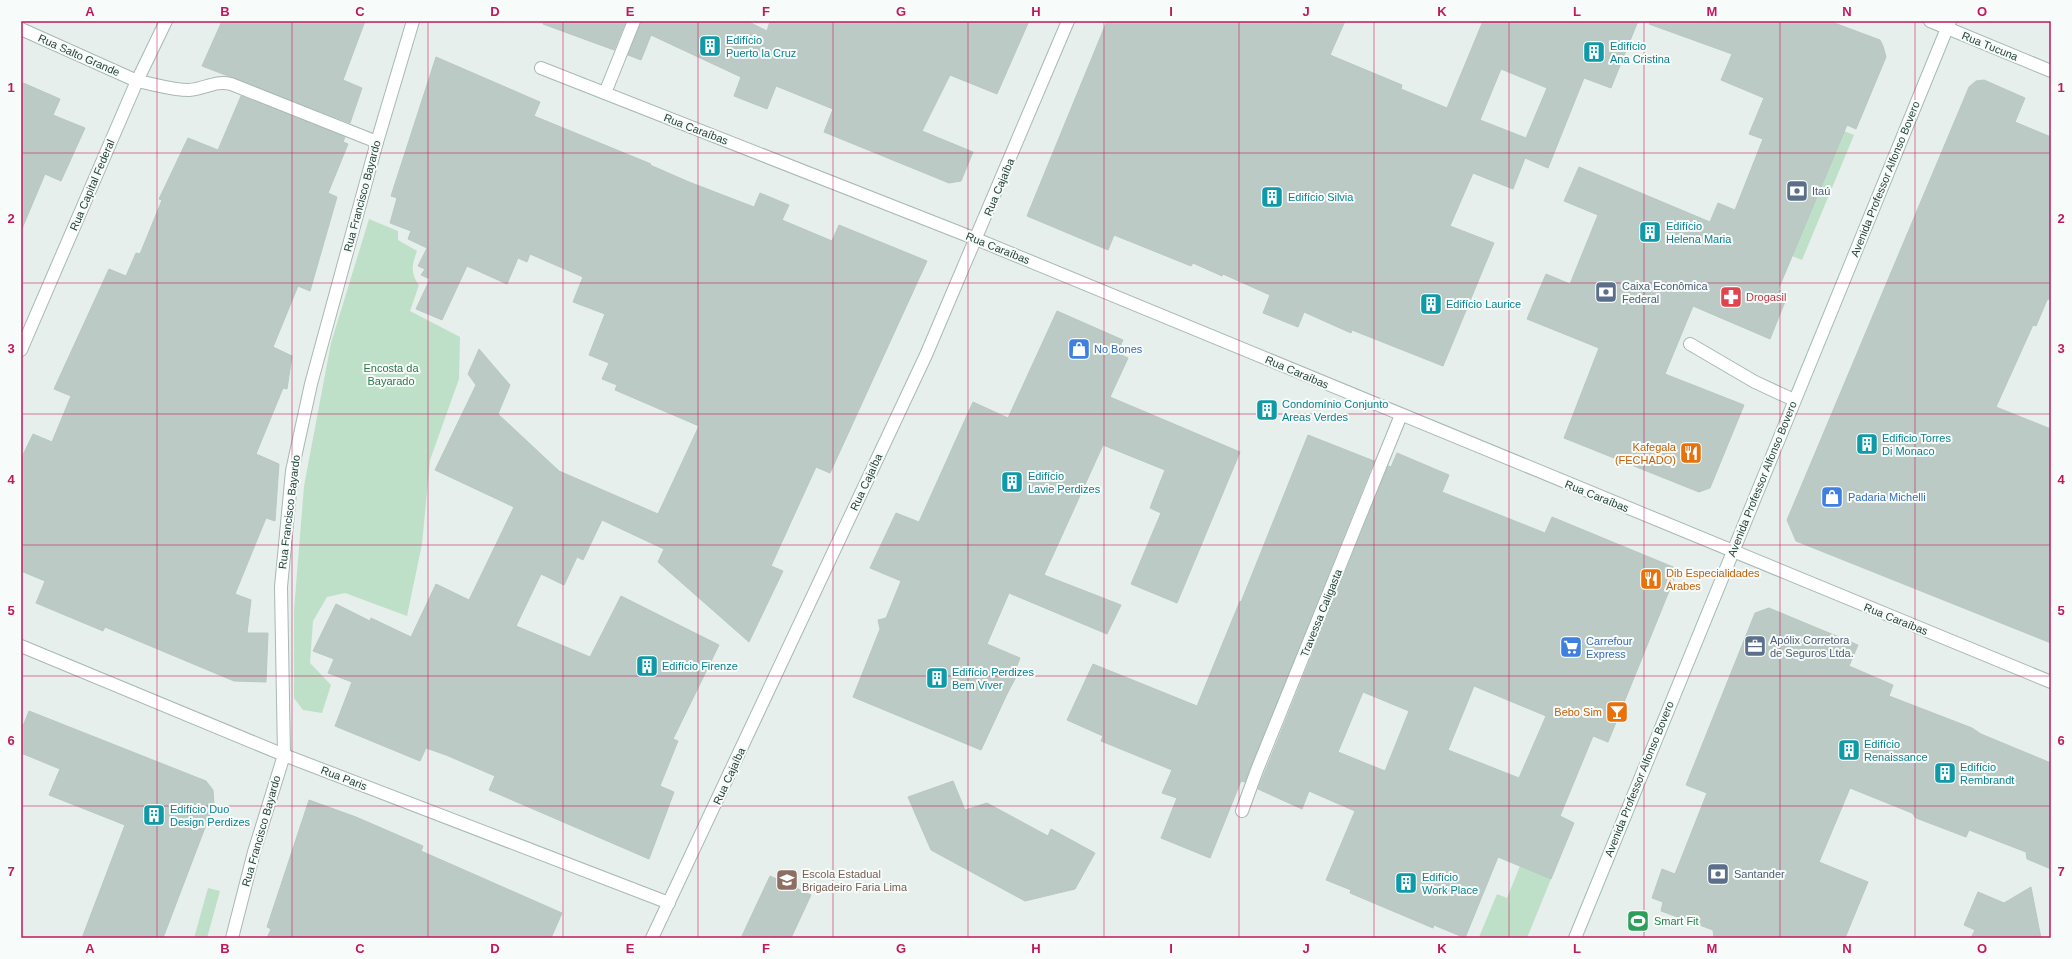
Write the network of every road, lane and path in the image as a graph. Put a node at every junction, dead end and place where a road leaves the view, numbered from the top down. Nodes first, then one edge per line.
1 (166, 21) edge
2 (412, 21) edge
3 (634, 21) edge
4 (1068, 21) edge
5 (1930, 21) edge
6 (1948, 24) edge
7 (21, 29) edge
8 (541, 68) dead end
9 (2051, 71) edge
10 (137, 81) junction
11 (605, 93) junction
12 (377, 142) junction
13 (976, 240) junction
14 (22, 343) edge
15 (1690, 344) dead end
16 (1794, 400) junction
17 (1401, 415) junction
18 (1732, 552) junction
19 (21, 646) edge
20 (2051, 682) edge
21 (284, 755) junction
22 (1242, 811) dead end
23 (669, 903) junction
24 (232, 938) edge
25 (652, 938) edge
26 (1575, 938) edge

1 - 10 street, Rua Capital Federal
2 - 12 street, Rua Francisco Bayardo
3 - 11 street
4 - 13 street, Rua Cajaíba
5 - 6 street, Rua Tucuna
6 - 9 street, Rua Tucuna
6 - 16 street, Avenida Professor Alfonso Bovero
7 - 10 street, Rua Salto Grande
8 - 11 street, Rua Caraíbas
10 - 12 street, Rua Salto Grande
10 - 14 street, Rua Capital Federal
11 - 13 street, Rua Caraíbas
12 - 21 street, Rua Francisco Bayardo
13 - 17 street, Rua Caraíbas
13 - 23 street, Rua Cajaíba
15 - 16 street
16 - 18 street, Avenida Professor Alfonso Bovero
17 - 18 street, Rua Caraíbas
17 - 22 street, Travessa Caligasta
18 - 20 street, Rua Caraíbas
18 - 26 street, Avenida Professor Alfonso Bovero
19 - 21 street, Rua Paris
21 - 23 street, Rua Paris
21 - 24 street, Rua Francisco Bayardo
23 - 25 street, Rua Cajaíba

